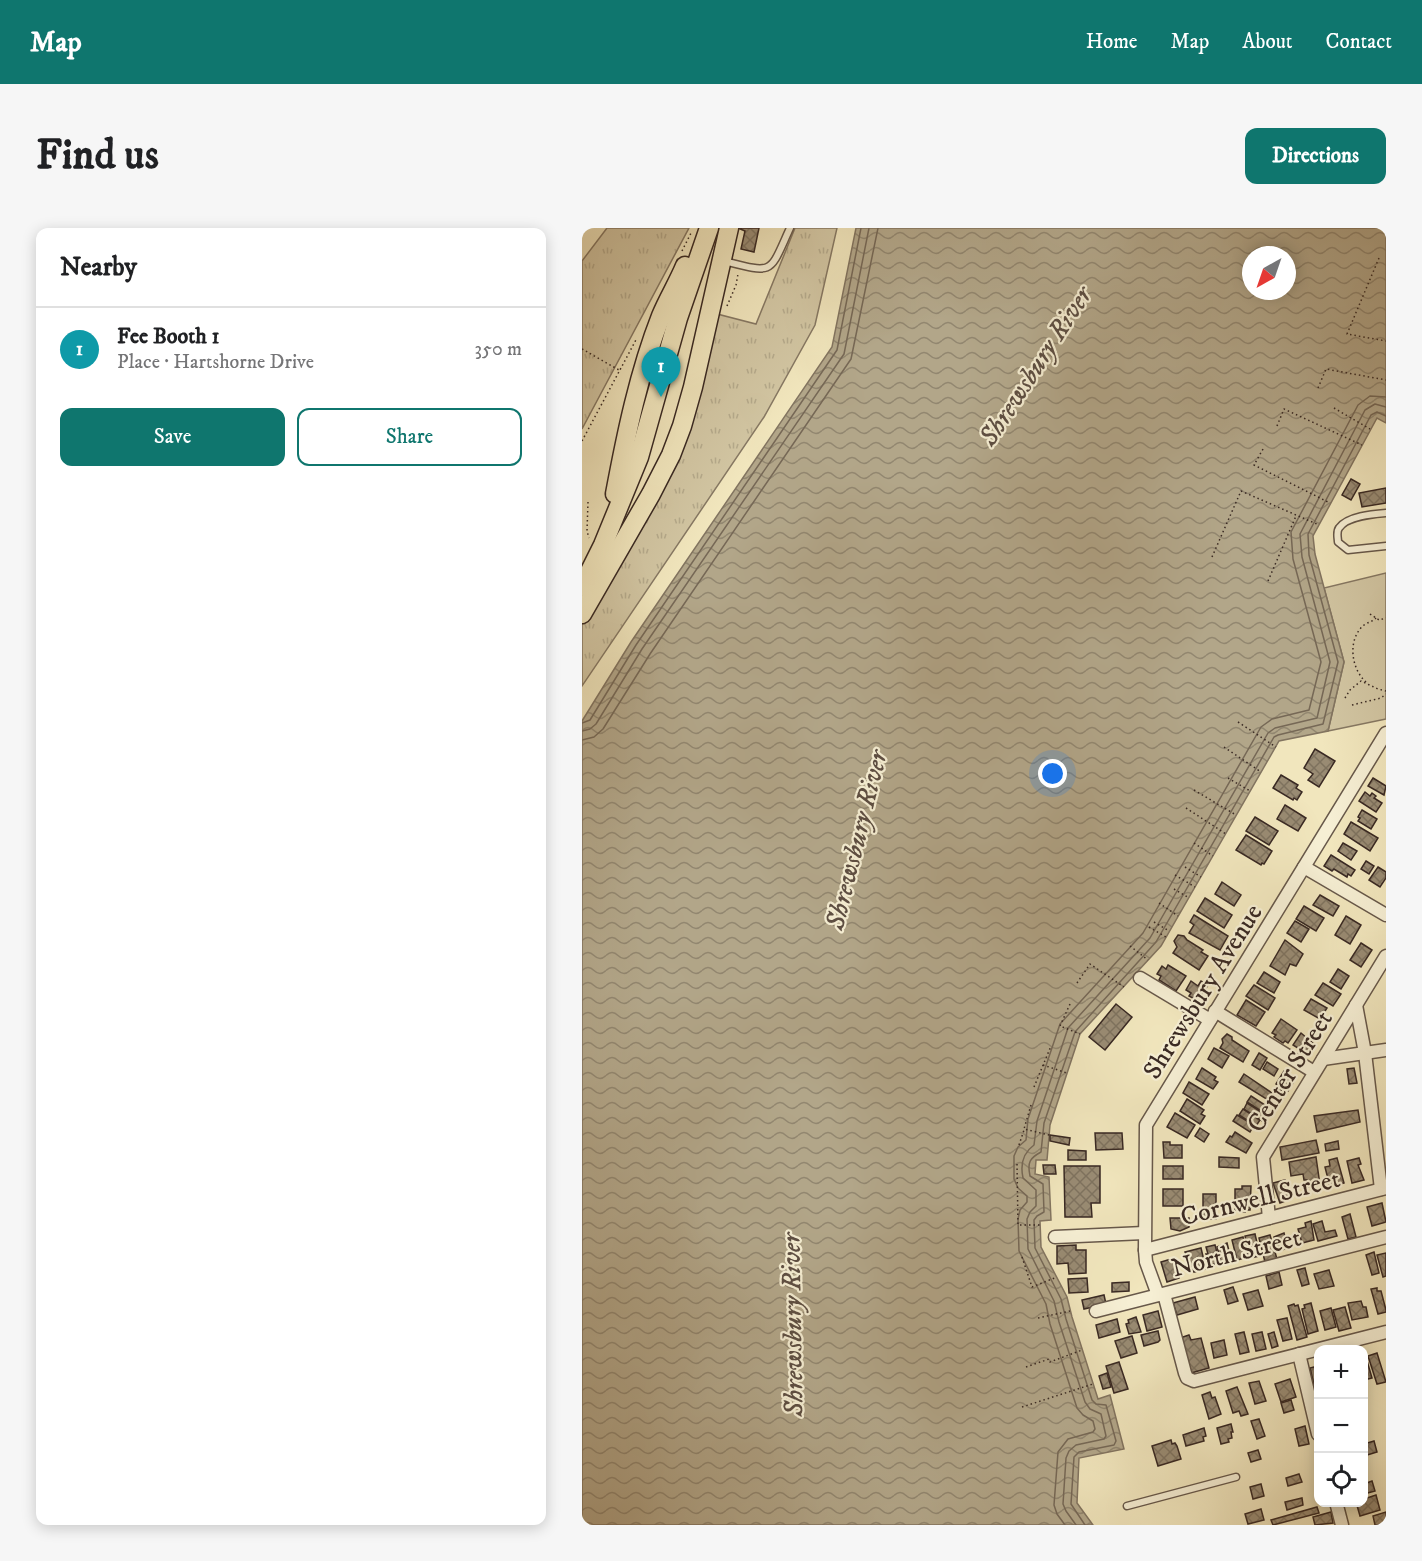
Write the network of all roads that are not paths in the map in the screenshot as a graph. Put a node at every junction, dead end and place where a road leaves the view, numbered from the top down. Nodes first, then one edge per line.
1 (708, 228) edge
2 (729, 228) edge
3 (790, 228) edge
4 (699, 259) junction
5 (721, 261) junction
6 (685, 323) junction
7 (706, 328) junction
8 (671, 382) junction
9 (693, 387) junction
10 (653, 439) junction
11 (674, 447) junction
12 (1386, 513) edge
13 (610, 527) junction
14 (1386, 546) edge
15 (582, 587) edge
16 (582, 614) edge
17 (1386, 733) edge
18 (1304, 867) junction
19 (1386, 915) edge
20 (1386, 956) edge
21 (1140, 978) dead end
22 (1356, 1005) junction
23 (1213, 1016) junction
24 (1386, 1050) edge
25 (1365, 1053) junction
26 (1323, 1059) junction
27 (1314, 1071) junction
28 (1384, 1188) edge
29 (1269, 1218) junction
30 (1144, 1233) junction
31 (1055, 1237) dead end
32 (1386, 1237) edge
33 (1145, 1250) junction
34 (1161, 1294) junction
35 (1096, 1311) dead end
36 (1386, 1332) edge
37 (1299, 1354) junction
38 (1314, 1417) edge
39 (1236, 1477) dead end
40 (1126, 1506) dead end
41 (1337, 1507) edge
42 (1342, 1525) edge

1 - 4 main road
1 - 13 main road
2 - 5 main road
3 - 5 lane
4 - 6 main road
4 - 13 main road
5 - 7 main road
6 - 7 main road
6 - 8 main road
7 - 9 main road
8 - 9 main road
8 - 10 main road
9 - 11 main road
10 - 11 main road
10 - 13 main road
11 - 16 main road
12 - 14 lane
13 - 15 main road
17 - 18 street, Shrewsbury Avenue
18 - 19 street
18 - 23 street, Shrewsbury Avenue
20 - 22 street, Center Street
21 - 23 street
22 - 25 street
22 - 26 street, Center Street
23 - 27 street
23 - 30 street, Shrewsbury Avenue
24 - 25 street
25 - 26 street
25 - 28 street
26 - 27 street, Center Street
27 - 29 street, Center Street
28 - 29 street, Cornwell Street
29 - 33 street, Cornwell Street
30 - 31 street
30 - 33 street, Shrewsbury Avenue
32 - 34 street, North Street
33 - 34 street, Shrewsbury Avenue
34 - 35 street, North Street
34 - 37 street, Shrewsbury Avenue
36 - 37 street
37 - 38 street
39 - 40 lane
41 - 42 street

